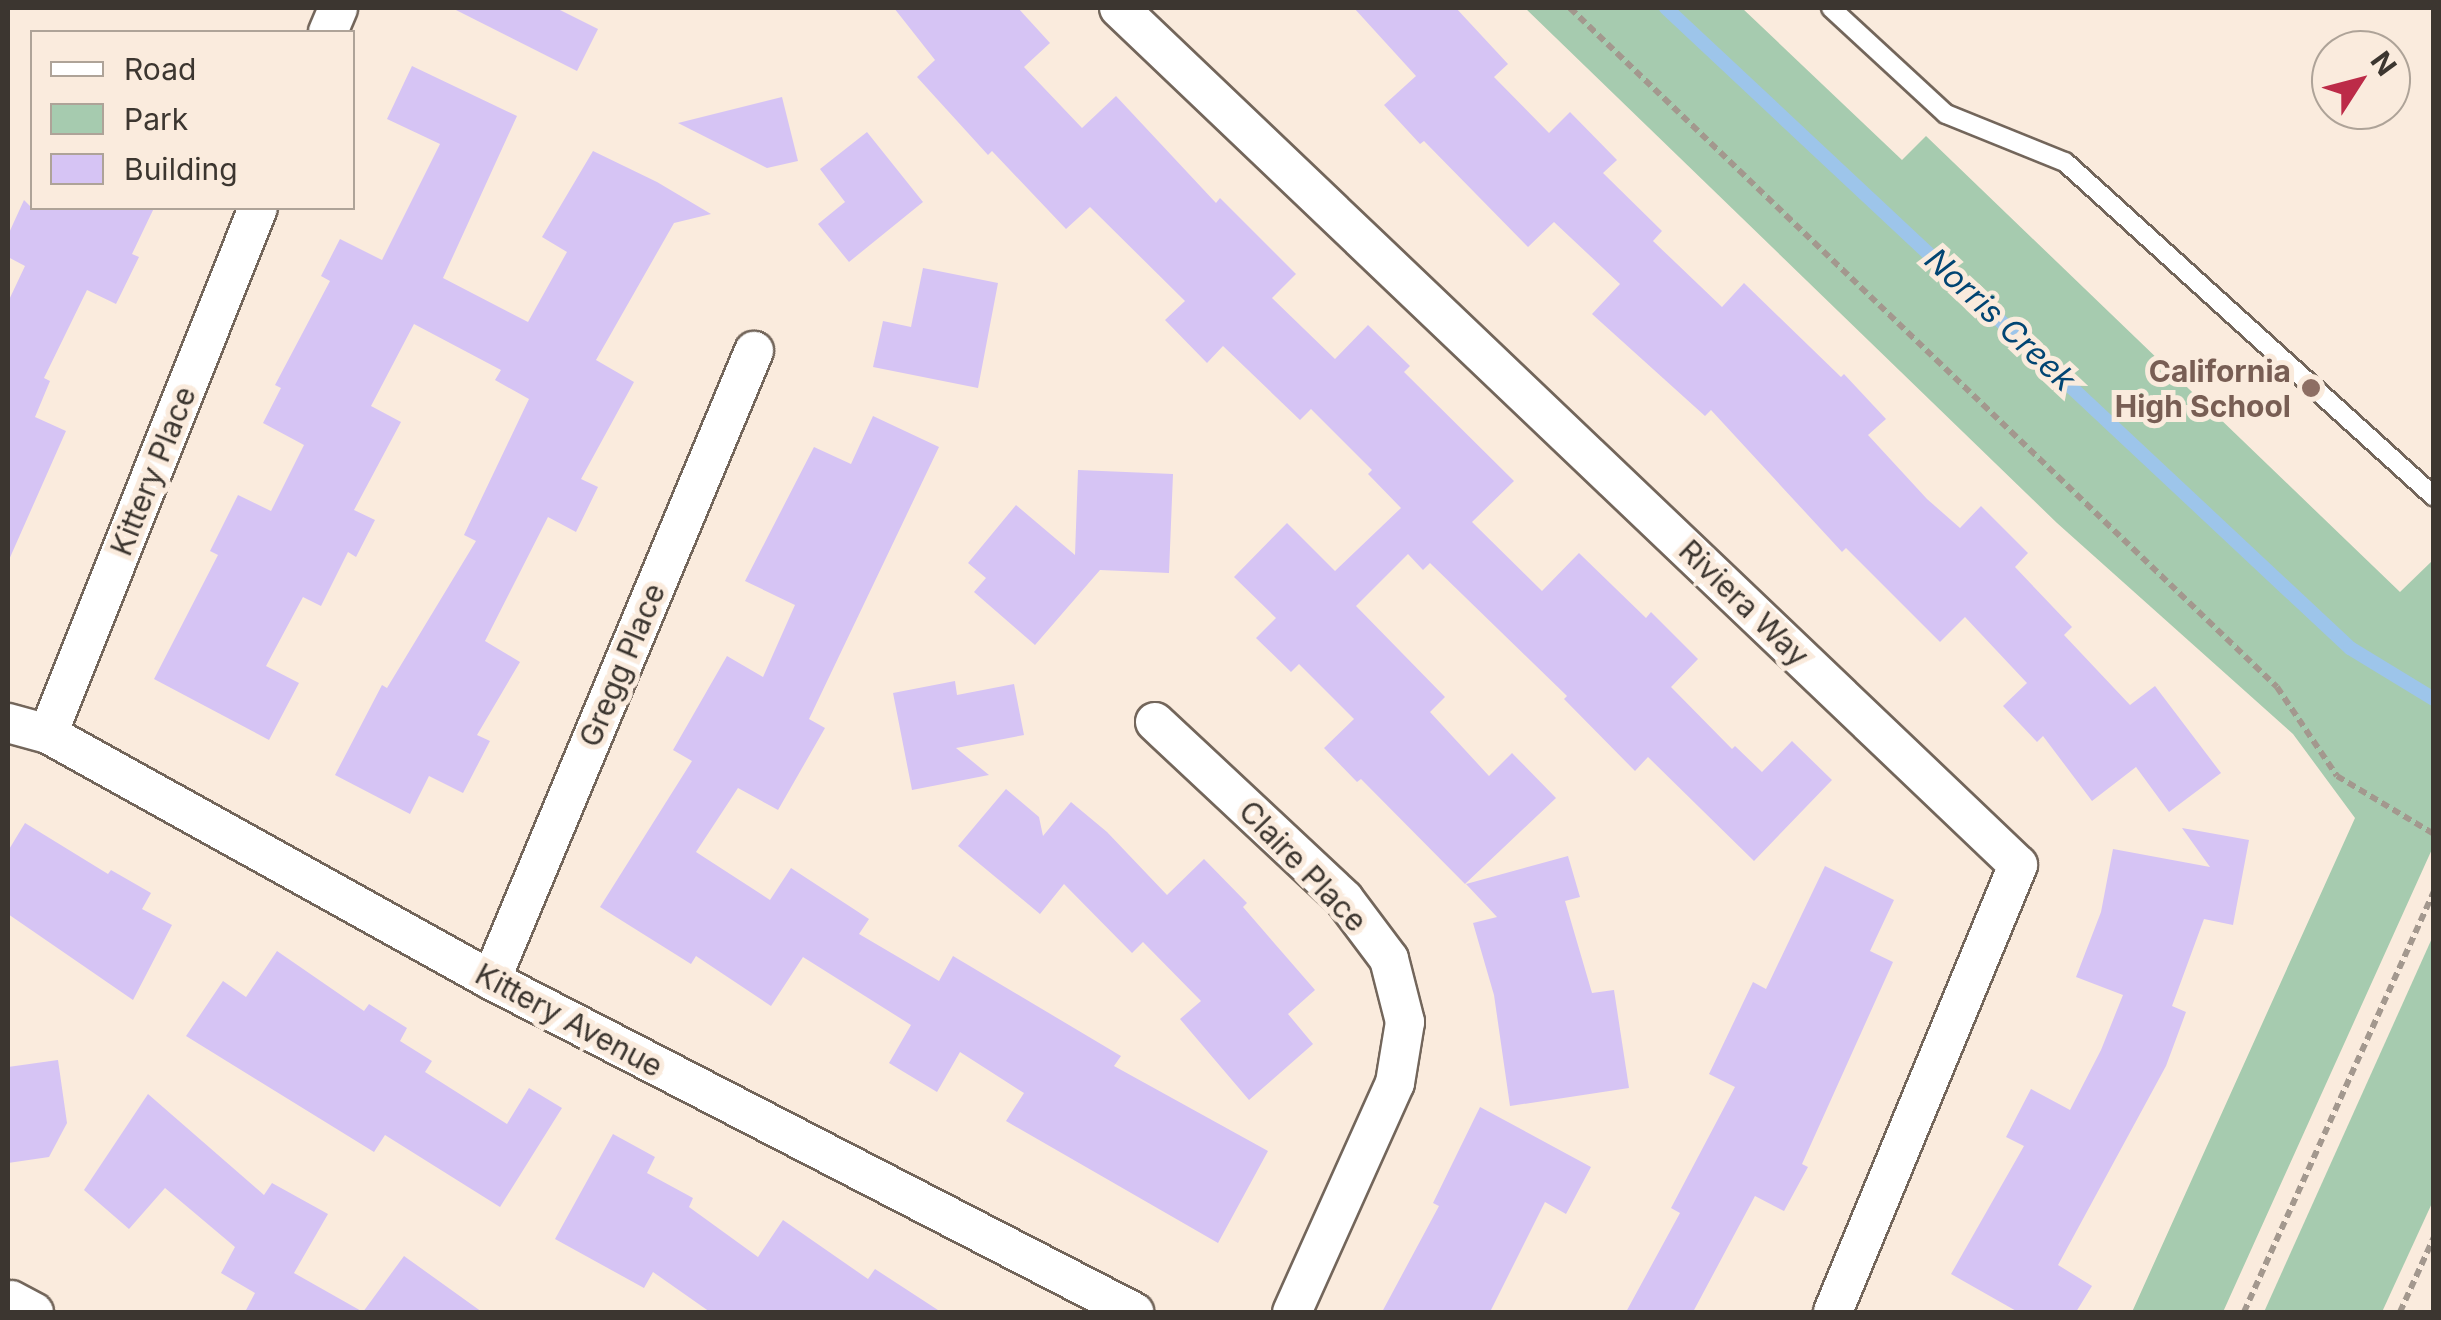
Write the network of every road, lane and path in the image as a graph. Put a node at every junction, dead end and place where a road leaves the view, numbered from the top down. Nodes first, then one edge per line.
1 (1119, 8) edge
2 (1570, 8) edge
3 (1831, 8) edge
4 (257, 210) edge
5 (754, 351) dead end
6 (2434, 497) edge
7 (1155, 722) dead end
8 (8, 723) edge
9 (48, 734) junction
10 (2434, 834) edge
11 (2434, 891) edge
12 (491, 980) junction
13 (2434, 1237) edge
14 (1134, 1312) edge
15 (1292, 1312) edge
16 (1833, 1312) edge
17 (2244, 1312) edge
18 (2400, 1312) edge

1 - 16 street, Riviera Way
2 - 10 path
3 - 6 lane
4 - 9 street, Kittery Place
5 - 12 street, Gregg Place
7 - 15 street, Claire Place
8 - 9 street, Kittery Avenue
9 - 12 street, Kittery Avenue
11 - 17 path
12 - 14 street, Kittery Avenue
13 - 18 path

